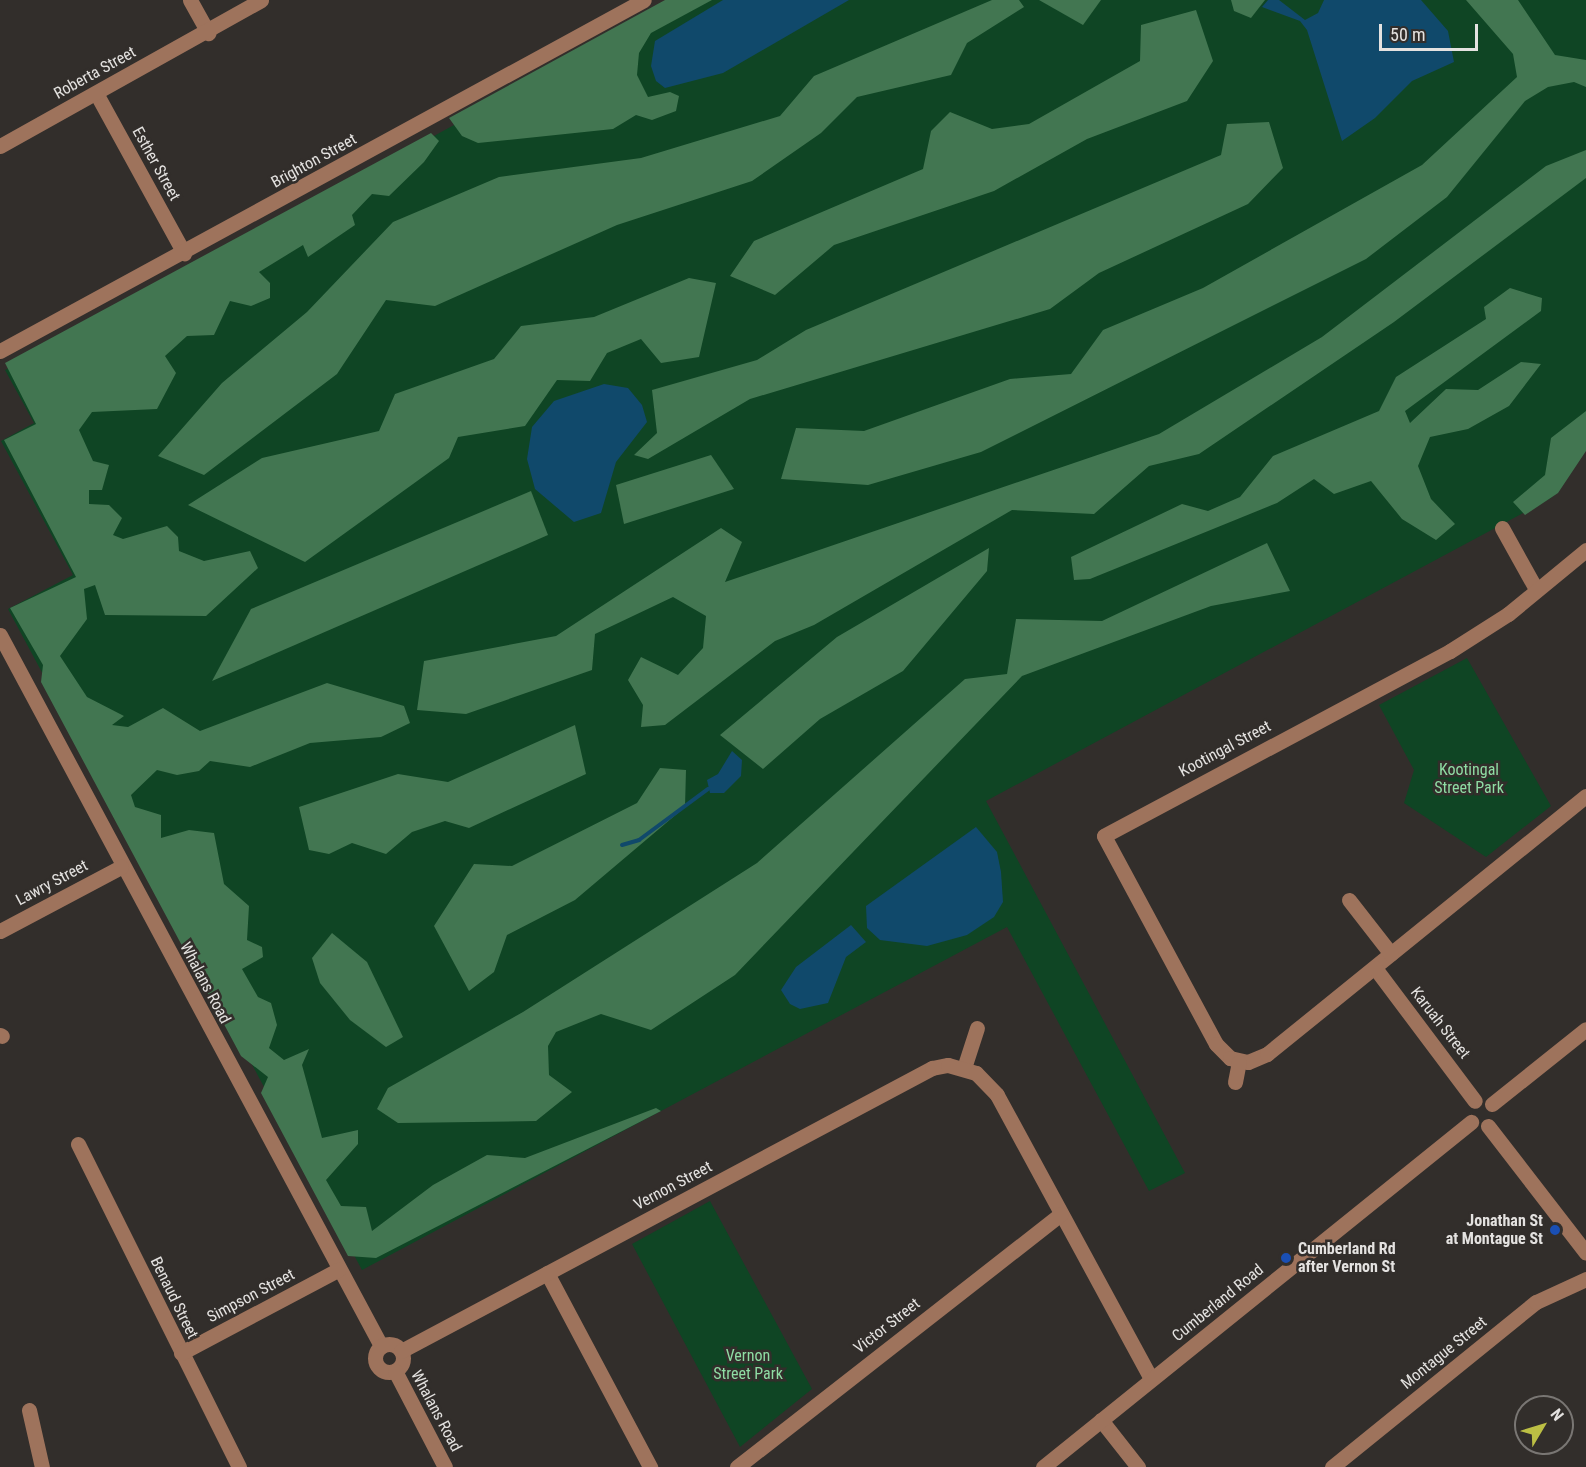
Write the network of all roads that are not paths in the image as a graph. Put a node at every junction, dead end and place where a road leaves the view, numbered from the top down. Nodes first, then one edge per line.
1 (190, 0) edge
2 (261, 0) edge
3 (644, 0) edge
4 (208, 33) junction
5 (96, 93) junction
6 (0, 146) edge
7 (184, 253) junction
8 (0, 351) edge
9 (1502, 528) dead end
10 (1586, 550) edge
11 (1536, 589) junction
12 (0, 635) edge
13 (1586, 796) edge
14 (121, 867) junction
15 (1350, 900) dead end
16 (0, 931) edge
17 (1391, 954) junction
18 (1375, 968) junction
19 (977, 1028) dead end
20 (1586, 1029) edge
21 (1239, 1062) junction
22 (964, 1068) junction
23 (1235, 1082) dead end
24 (1475, 1101) junction
25 (1492, 1104) junction
26 (1471, 1122) junction
27 (1488, 1126) junction
28 (78, 1144) dead end
29 (1061, 1214) junction
30 (1586, 1253) edge
31 (338, 1270) junction
32 (548, 1273) junction
33 (1586, 1279) edge
34 (381, 1346) junction
35 (402, 1351) junction
36 (181, 1353) junction
37 (395, 1371) junction
38 (1151, 1379) junction
39 (29, 1410) dead end
40 (1101, 1420) junction
41 (42, 1467) edge
42 (239, 1467) edge
43 (445, 1467) edge
44 (650, 1467) edge
45 (737, 1467) edge
46 (1043, 1467) edge
47 (1138, 1467) edge
48 (1332, 1467) edge

1 - 4 street
2 - 4 street, Roberta Street
3 - 7 street, Brighton Street
4 - 5 street, Roberta Street
5 - 6 street, Roberta Street
5 - 7 street, Esther Street
7 - 8 street, Brighton Street
9 - 11 street
10 - 11 street, Kootingal Street
11 - 21 street, Kootingal Street
12 - 14 street, Whalans Road
13 - 17 street
14 - 16 street, Lawry Street
14 - 31 street, Whalans Road
15 - 17 street
17 - 18 street
18 - 21 street
18 - 24 street, Karuah Street
19 - 22 street
20 - 25 street
21 - 23 street
22 - 29 street
22 - 32 street, Vernon Street
24 - 25 street
24 - 26 street
25 - 27 street
26 - 27 street
26 - 38 street, Cumberland Road
27 - 30 street
28 - 36 street, Benaud Street
29 - 38 street
29 - 45 street, Victor Street
31 - 34 street, Whalans Road
31 - 36 street, Simpson Street
32 - 35 street, Vernon Street
32 - 44 street
33 - 48 street, Montague Street
34 - 35 street
34 - 37 street
35 - 37 street
36 - 42 street, Benaud Street
37 - 43 street, Whalans Road
38 - 40 street, Cumberland Road
39 - 41 street
40 - 46 street, Cumberland Road
40 - 47 street

